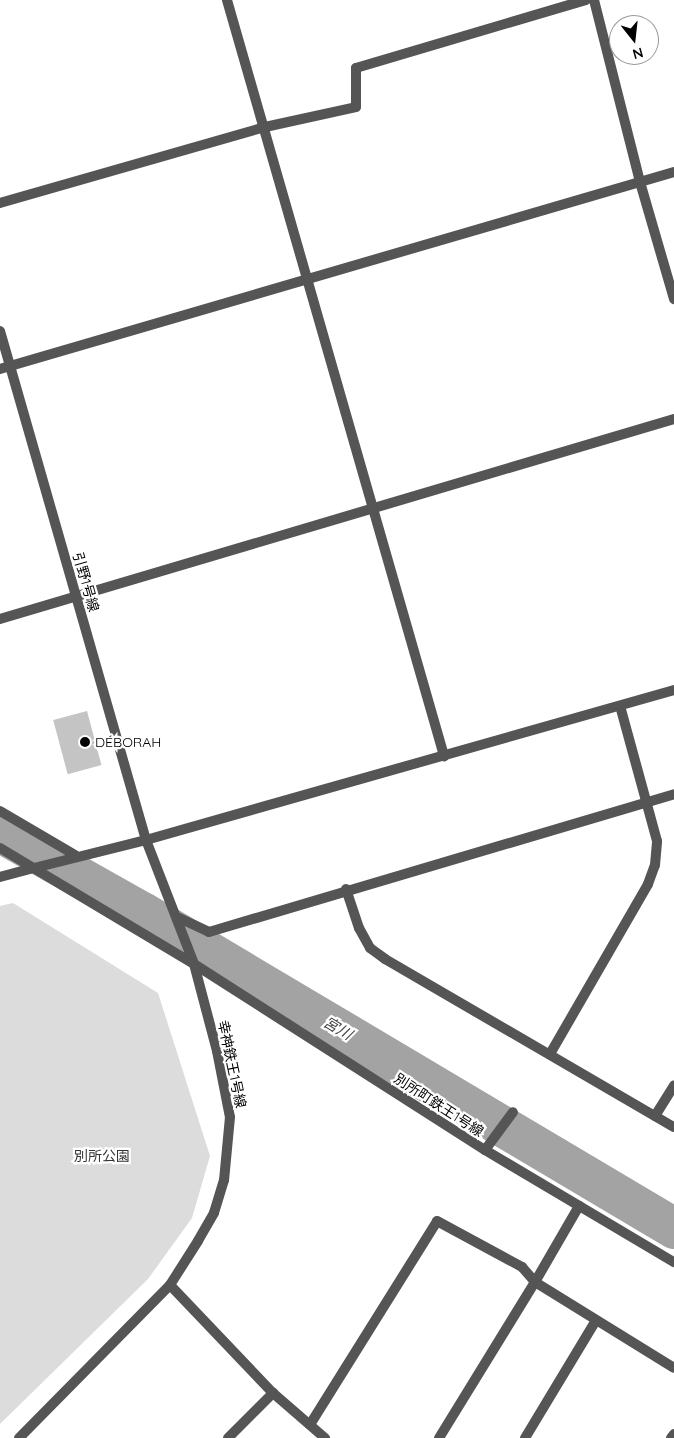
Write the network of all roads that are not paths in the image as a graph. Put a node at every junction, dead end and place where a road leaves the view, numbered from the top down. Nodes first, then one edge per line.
1 (227, 0) edge
2 (586, 0) edge
3 (594, 0) edge
4 (265, 127) junction
5 (674, 172) edge
6 (640, 182) junction
7 (0, 203) edge
8 (307, 280) junction
9 (674, 299) edge
10 (0, 331) edge
11 (5, 367) edge
12 (674, 419) edge
13 (374, 509) junction
14 (76, 598) junction
15 (0, 619) edge
16 (674, 690) edge
17 (620, 706) junction
18 (444, 756) junction
19 (674, 794) edge
20 (648, 802) junction
21 (0, 811) edge
22 (146, 840) junction
23 (0, 848) edge
24 (74, 855) junction
25 (35, 868) junction
26 (0, 877) edge
27 (346, 888) junction
28 (177, 917) junction
29 (194, 964) junction
30 (550, 1054) junction
31 (674, 1085) edge
32 (513, 1112) dead end
33 (656, 1116) junction
34 (674, 1127) edge
35 (484, 1150) junction
36 (579, 1206) junction
37 (674, 1262) edge
38 (535, 1282) junction
39 (170, 1285) junction
40 (595, 1322) junction
41 (674, 1368) edge
42 (273, 1393) junction
43 (311, 1423) junction
44 (674, 1434) edge
45 (18, 1438) edge
46 (228, 1438) edge
47 (326, 1438) edge
48 (439, 1438) edge
49 (525, 1438) edge
50 (671, 1438) edge

1 - 4 street
2 - 4 street
3 - 6 street
4 - 7 street
4 - 8 street
5 - 6 street
6 - 8 street
6 - 9 street
8 - 11 street
8 - 13 street
10 - 11 street, 引野1号線
11 - 14 street, 引野1号線
12 - 13 street
13 - 14 street
13 - 18 street
14 - 15 street
14 - 22 street, 引野1号線
16 - 17 street
17 - 18 street
17 - 20 street
18 - 22 street
19 - 20 street
20 - 27 street
20 - 30 street
21 - 24 street
22 - 24 street
22 - 28 street, 幸神鉄王1号線
23 - 25 street, 別所町鉄王1号線
24 - 25 street
25 - 26 street
25 - 29 street, 別所町鉄王1号線
27 - 28 street
27 - 30 street
28 - 29 street, 幸神鉄王1号線
29 - 35 street, 別所町鉄王1号線
29 - 39 street, 幸神鉄王1号線
30 - 33 street
31 - 33 street
32 - 35 street
33 - 34 street
35 - 36 street, 別所町鉄王1号線
36 - 37 street, 別所町鉄王1号線
36 - 38 street
38 - 40 street
38 - 43 street
38 - 48 street
39 - 42 street
39 - 45 street, 幸神鉄王1号線
40 - 41 street
40 - 49 street
42 - 43 street
42 - 46 street
43 - 47 street
44 - 50 street

